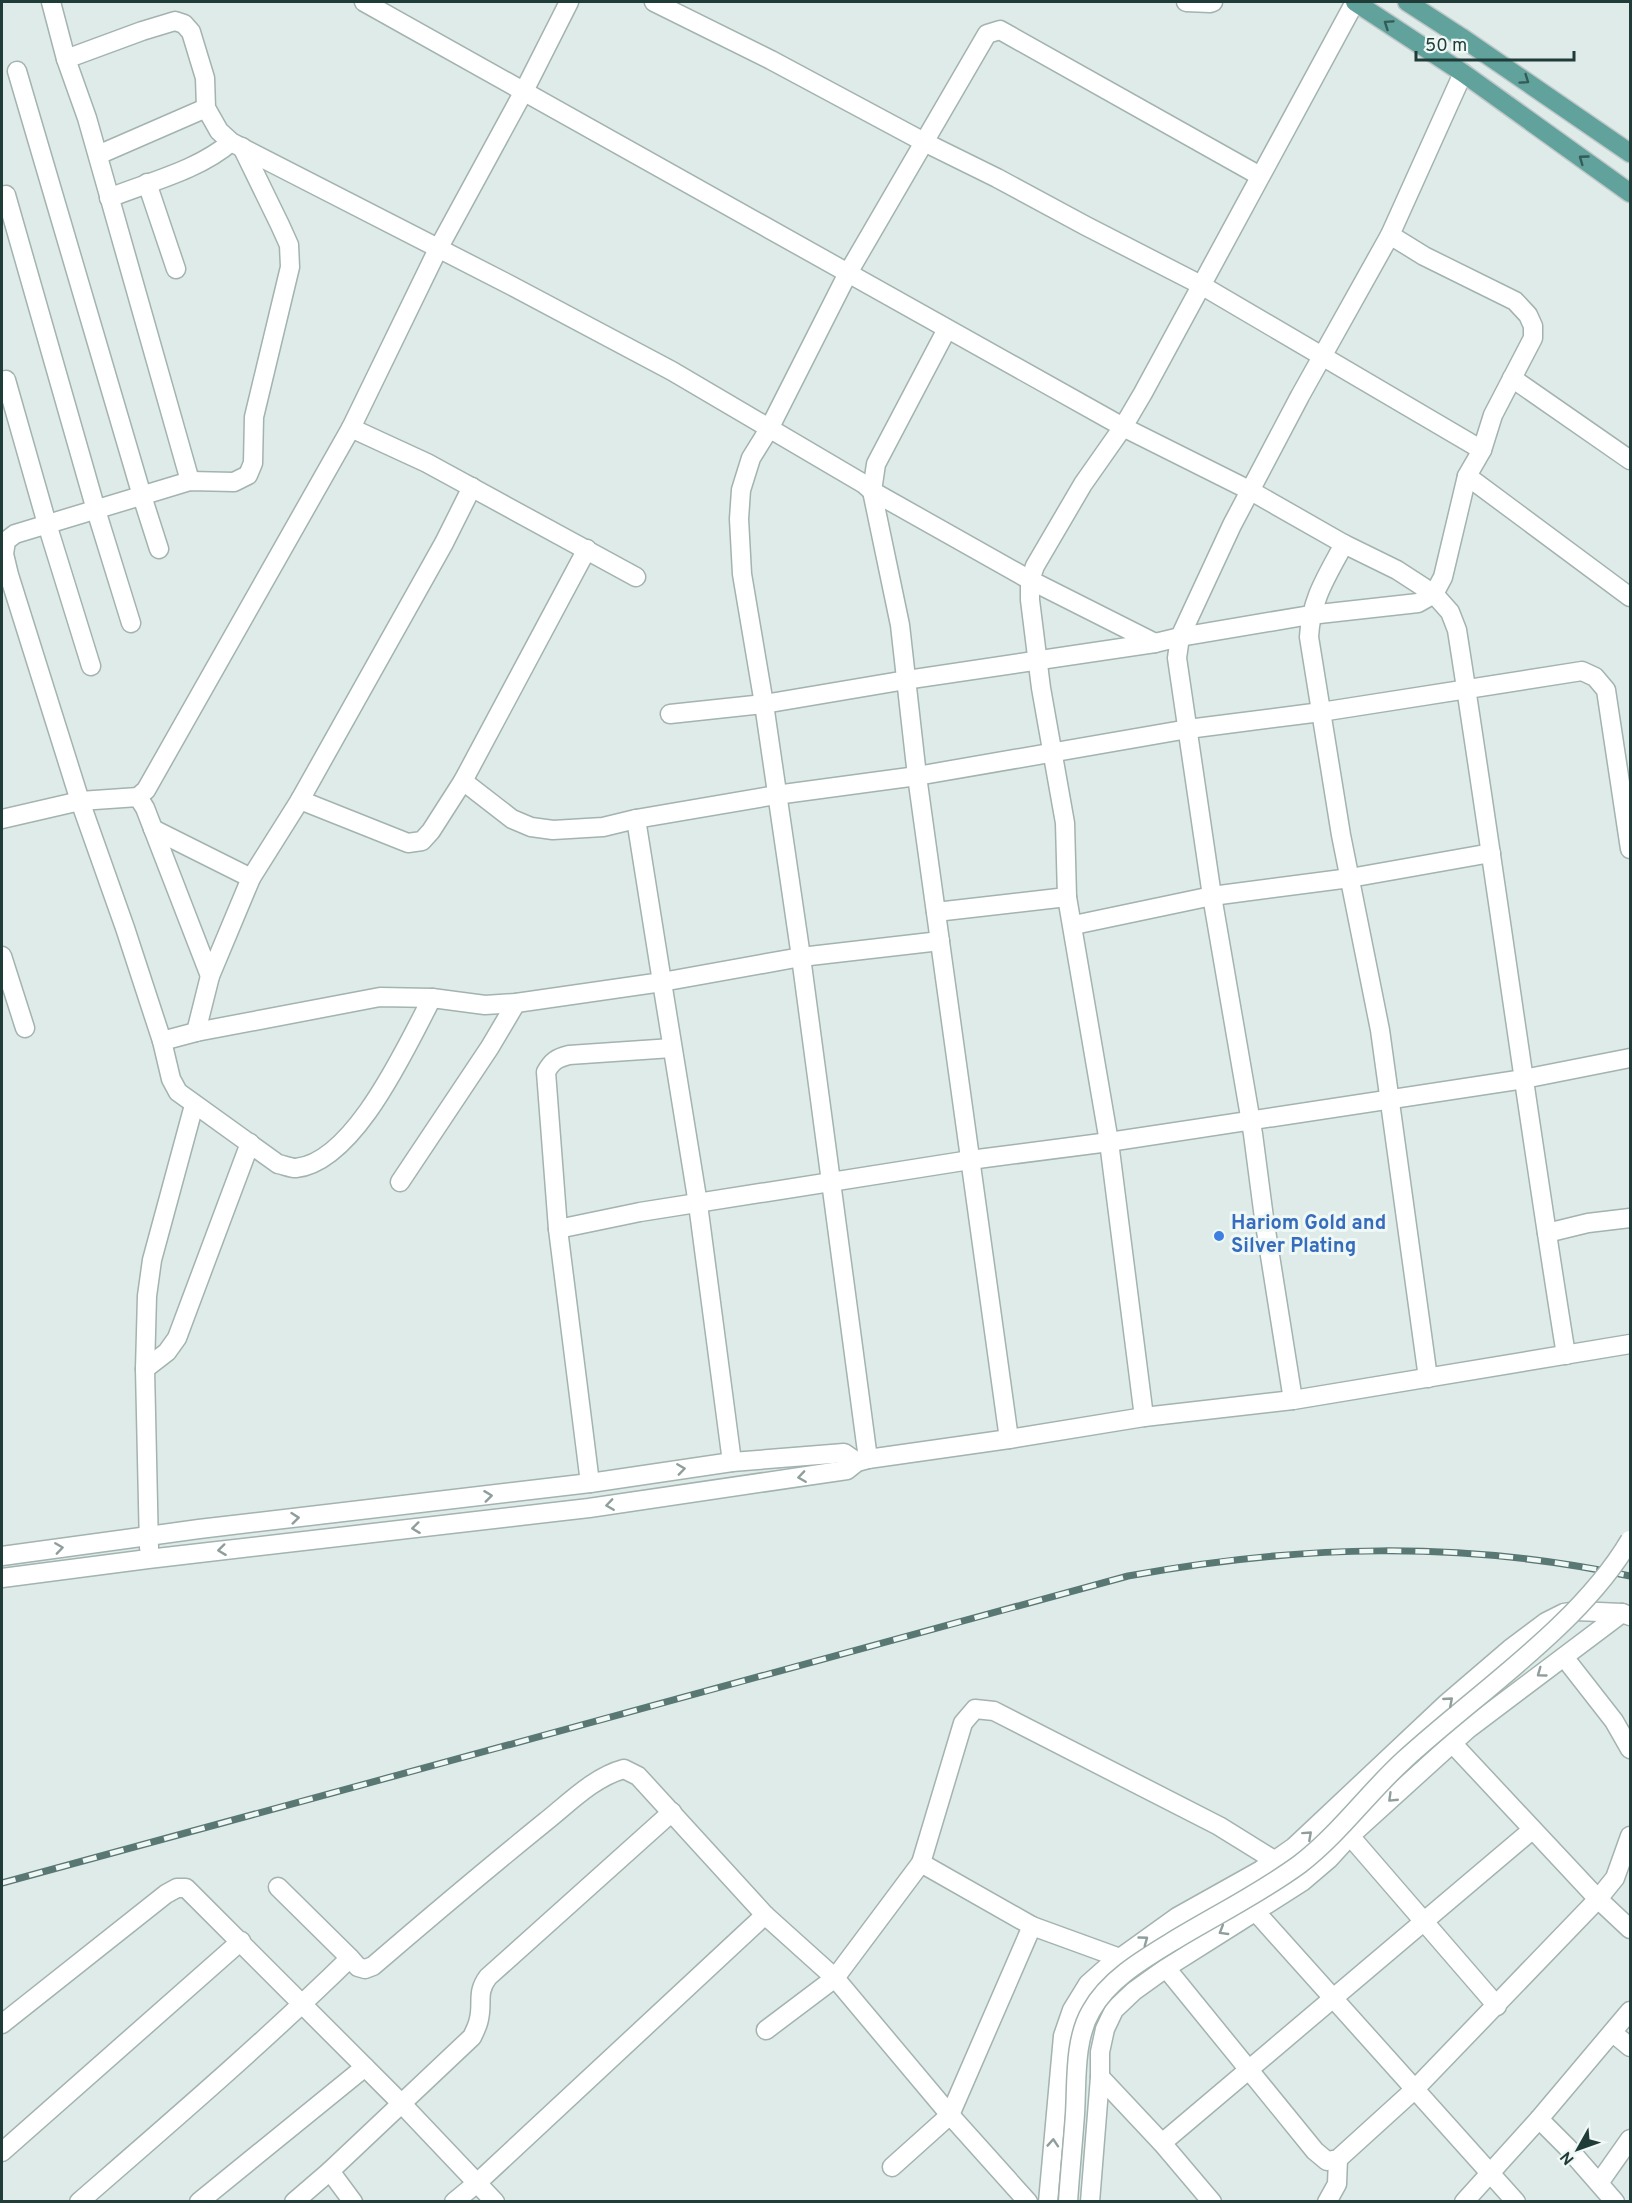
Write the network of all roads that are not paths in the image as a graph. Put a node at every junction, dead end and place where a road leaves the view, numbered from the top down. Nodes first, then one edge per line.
1 (51, 2) edge
2 (364, 2) edge
3 (570, 2) edge
4 (654, 2) edge
5 (1185, 2) edge
6 (1213, 2) edge
7 (1355, 2) edge
8 (1407, 2) edge
9 (66, 58) junction
10 (17, 71) dead end
11 (1462, 73) junction
12 (524, 91) junction
13 (206, 108) junction
14 (924, 142) junction
15 (237, 145) junction
16 (1630, 153) edge
17 (98, 155) junction
18 (1260, 176) junction
19 (147, 183) junction
20 (1630, 193) edge
21 (6, 195) dead end
22 (110, 198) junction
23 (1390, 235) junction
24 (438, 249) junction
25 (176, 269) dead end
26 (848, 273) junction
27 (1201, 285) junction
28 (946, 329) junction
29 (1322, 356) junction
30 (1512, 378) junction
31 (6, 380) dead end
32 (1123, 427) junction
33 (351, 428) junction
34 (769, 429) junction
35 (1482, 450) junction
36 (1630, 460) edge
37 (1467, 476) junction
38 (190, 481) junction
39 (472, 487) junction
40 (872, 491) junction
41 (1251, 491) junction
42 (142, 496) junction
43 (96, 510) junction
44 (47, 524) junction
45 (1344, 544) junction
46 (159, 549) dead end
47 (587, 549) junction
48 (636, 577) dead end
49 (1030, 580) junction
50 (1434, 594) junction
51 (1630, 597) edge
52 (1310, 615) junction
53 (131, 623) dead end
54 (1180, 637) junction
55 (1155, 643) junction
56 (1037, 661) junction
57 (91, 666) dead end
58 (906, 680) junction
59 (1467, 690) junction
60 (764, 704) junction
61 (1321, 712) junction
62 (670, 714) dead end
63 (1188, 729) junction
64 (1053, 751) junction
65 (916, 776) junction
66 (463, 781) junction
67 (776, 795) junction
68 (138, 797) junction
69 (300, 800) junction
70 (80, 801) junction
71 (2, 819) edge
72 (636, 819) junction
73 (153, 829) junction
74 (1630, 849) edge
75 (1491, 853) junction
76 (251, 878) junction
77 (1350, 878) junction
78 (1212, 896) junction
79 (1067, 897) junction
80 (936, 912) junction
81 (1074, 925) junction
82 (940, 941) junction
83 (2, 956) edge
84 (801, 957) junction
85 (210, 976) junction
86 (662, 982) junction
87 (432, 999) junction
88 (516, 1003) junction
89 (25, 1028) dead end
90 (196, 1032) junction
91 (162, 1041) junction
92 (672, 1048) junction
93 (1630, 1058) edge
94 (1524, 1079) junction
95 (1390, 1099) junction
96 (194, 1105) junction
97 (1251, 1120) junction
98 (1109, 1142) junction
99 (250, 1143) junction
100 (970, 1160) junction
101 (400, 1182) dead end
102 (831, 1183) junction
103 (698, 1204) junction
104 (1630, 1218) edge
105 (558, 1229) junction
106 (1547, 1233) junction
107 (1630, 1344) edge
108 (1566, 1355) junction
109 (145, 1369) junction
110 (1428, 1378) junction
111 (1293, 1400) junction
112 (1144, 1417) junction
113 (1009, 1440) junction
114 (863, 1460) junction
115 (732, 1462) junction
116 (590, 1483) junction
117 (150, 1536) junction
118 (1630, 1540) edge
119 (2, 1556) edge
120 (148, 1559) junction
121 (2, 1578) edge
122 (1626, 1615) edge
123 (1564, 1657) junction
124 (1452, 1743) junction
125 (1630, 1749) edge
126 (672, 1812) junction
127 (1533, 1830) junction
128 (1350, 1836) junction
129 (1630, 1836) edge
130 (1274, 1860) junction
131 (921, 1863) junction
132 (278, 1887) dead end
133 (1598, 1899) junction
134 (1255, 1911) junction
135 (765, 1915) junction
136 (1423, 1921) junction
137 (1032, 1926) junction
138 (1630, 1929) edge
139 (241, 1941) junction
140 (350, 1958) junction
141 (1120, 1958) junction
142 (1166, 1968) junction
143 (835, 1978) junction
144 (1333, 1997) junction
145 (302, 2004) junction
146 (1497, 2006) junction
147 (1630, 2011) edge
148 (2, 2024) edge
149 (766, 2030) dead end
150 (1613, 2033) junction
151 (1630, 2047) edge
152 (365, 2067) junction
153 (1247, 2069) junction
154 (1100, 2078) junction
155 (1414, 2090) junction
156 (401, 2103) junction
157 (950, 2115) junction
158 (1539, 2119) junction
159 (1630, 2139) edge
160 (1162, 2143) junction
161 (2, 2152) edge
162 (1338, 2159) junction
163 (892, 2168) dead end
164 (330, 2171) junction
165 (1491, 2173) junction
166 (477, 2183) junction
167 (1599, 2183) junction
168 (1091, 2201) edge
169 (79, 2202) edge
170 (200, 2202) edge
171 (294, 2202) edge
172 (353, 2202) edge
173 (454, 2202) edge
174 (495, 2202) edge
175 (1028, 2202) edge
176 (1048, 2202) edge
177 (1068, 2202) edge
178 (1212, 2202) edge
179 (1327, 2202) edge
180 (1464, 2202) edge
181 (1516, 2202) edge
182 (1615, 2202) edge

1 - 9 street
2 - 12 street
3 - 12 street
4 - 14 street
5 - 6 street
11 -> 7 main road
7 - 18 street
8 -> 16 main road
9 - 13 street
9 - 17 street
10 - 42 street
20 -> 11 main road
11 - 23 street
12 - 24 street
12 - 26 street
13 - 15 street
13 - 17 street
14 - 18 street
14 - 26 street
14 - 27 street
15 - 19 street
15 - 24 street
15 - 38 street
17 - 22 street
18 - 27 street
19 - 22 street
19 - 25 street
21 - 43 street
22 - 38 street
23 - 29 street
23 - 30 street
24 - 33 street
24 - 34 street
26 - 28 street
26 - 34 street
27 - 29 street
27 - 32 street
28 - 32 street
28 - 40 street
29 - 35 street
29 - 41 street
30 - 35 street
30 - 36 street
31 - 44 street
32 - 41 street
32 - 49 street
33 - 39 street
33 - 68 street
34 - 40 street
34 - 60 street
35 - 37 street
37 - 50 street
37 - 51 street
38 - 42 street
39 - 47 street
39 - 69 street
40 - 49 street
40 - 58 street
41 - 45 street
41 - 54 street
42 - 43 street
42 - 46 street
43 - 44 street
43 - 53 street
44 - 57 street
44 - 70 street
45 - 50 street
45 - 52 street
47 - 48 street
47 - 66 street
49 - 55 street
49 - 56 street
50 - 52 street
50 - 59 street
52 - 54 street
52 - 61 street
54 - 55 street
54 - 63 street
55 - 56 street
56 - 58 street
56 - 64 street
58 - 60 street
58 - 65 street
59 - 61 street
59 - 74 street
59 - 75 street
60 - 62 street
60 - 67 street
61 - 63 street
61 - 77 street
63 - 64 street
63 - 78 street
64 - 65 street
64 - 79 street
65 - 67 street
65 - 80 street
66 - 69 street
66 - 72 street
67 - 72 street
67 - 84 street
68 - 70 street
68 - 73 street
69 - 76 street
70 - 71 street
70 - 91 street
72 - 86 street
73 - 76 street
73 - 85 street
75 - 77 street
75 - 94 street
76 - 85 street
77 - 78 street
77 - 95 street
78 - 81 street
78 - 97 street
79 - 80 street
79 - 81 street
80 - 82 street
81 - 98 street
82 - 84 street
82 - 100 street
83 - 89 street
84 - 86 street
84 - 102 street
85 - 90 street
86 - 88 street
86 - 92 street
87 - 88 street
87 - 90 street
87 - 99 street
88 - 101 street
90 - 91 street
91 - 96 street
92 - 103 street
92 - 105 street
93 - 94 street
94 - 95 street
94 - 106 street
95 - 97 street
95 - 110 street
96 - 99 street
96 - 109 street
97 - 98 street
97 - 111 street
98 - 100 street
98 - 112 street
99 - 109 street
100 - 102 street
100 - 113 street
102 - 103 street
102 - 114 street
103 - 105 street
103 - 115 street
104 - 106 street
105 - 116 street
106 - 108 street
107 - 108 street
108 - 110 street
109 - 117 street
110 - 111 street
111 - 112 street
112 - 113 street
113 - 114 street
114 - 115 street
114 -> 120 street
116 -> 115 street
117 -> 116 street
119 -> 117 street
117 - 120 street
118 - 177 street, bridge
120 - 121 street
122 - 123 street
130 -> 122 street
123 -> 124 street
123 - 125 street
124 - 127 street
124 -> 128 street
126 - 135 street
126 - 140 street
126 - 156 street
127 - 133 street
127 - 136 street
128 - 134 street
128 - 136 street
129 - 133 street
130 - 131 street
141 -> 130 street
131 - 137 street
131 - 143 street
132 - 140 street
133 - 138 street
133 - 146 street
134 -> 142 street
134 - 144 street
135 - 143 street
135 - 166 street
136 - 144 street
136 - 146 street
137 - 141 street
137 - 157 street
139 - 145 street
139 - 148 street
139 - 161 street
140 - 145 street
176 -> 141 street
142 - 153 street
142 - 154 street
143 - 149 street
143 - 157 street
144 - 153 street
144 - 155 street
145 - 152 street
145 - 169 street
146 - 155 street
147 - 150 street
150 - 151 street
150 - 158 street
152 - 156 street
152 - 170 street
153 - 160 street
153 - 162 street
154 - 160 street
154 - 168 street
155 - 162 street
155 - 165 street
156 - 164 street
156 - 166 street
157 - 163 street
157 - 175 street
158 - 165 street
158 - 167 street
159 - 167 street
160 - 178 street
162 - 179 street
164 - 171 street
164 - 172 street
165 - 180 street
165 - 181 street
166 - 173 street
166 - 174 street
167 - 182 street

